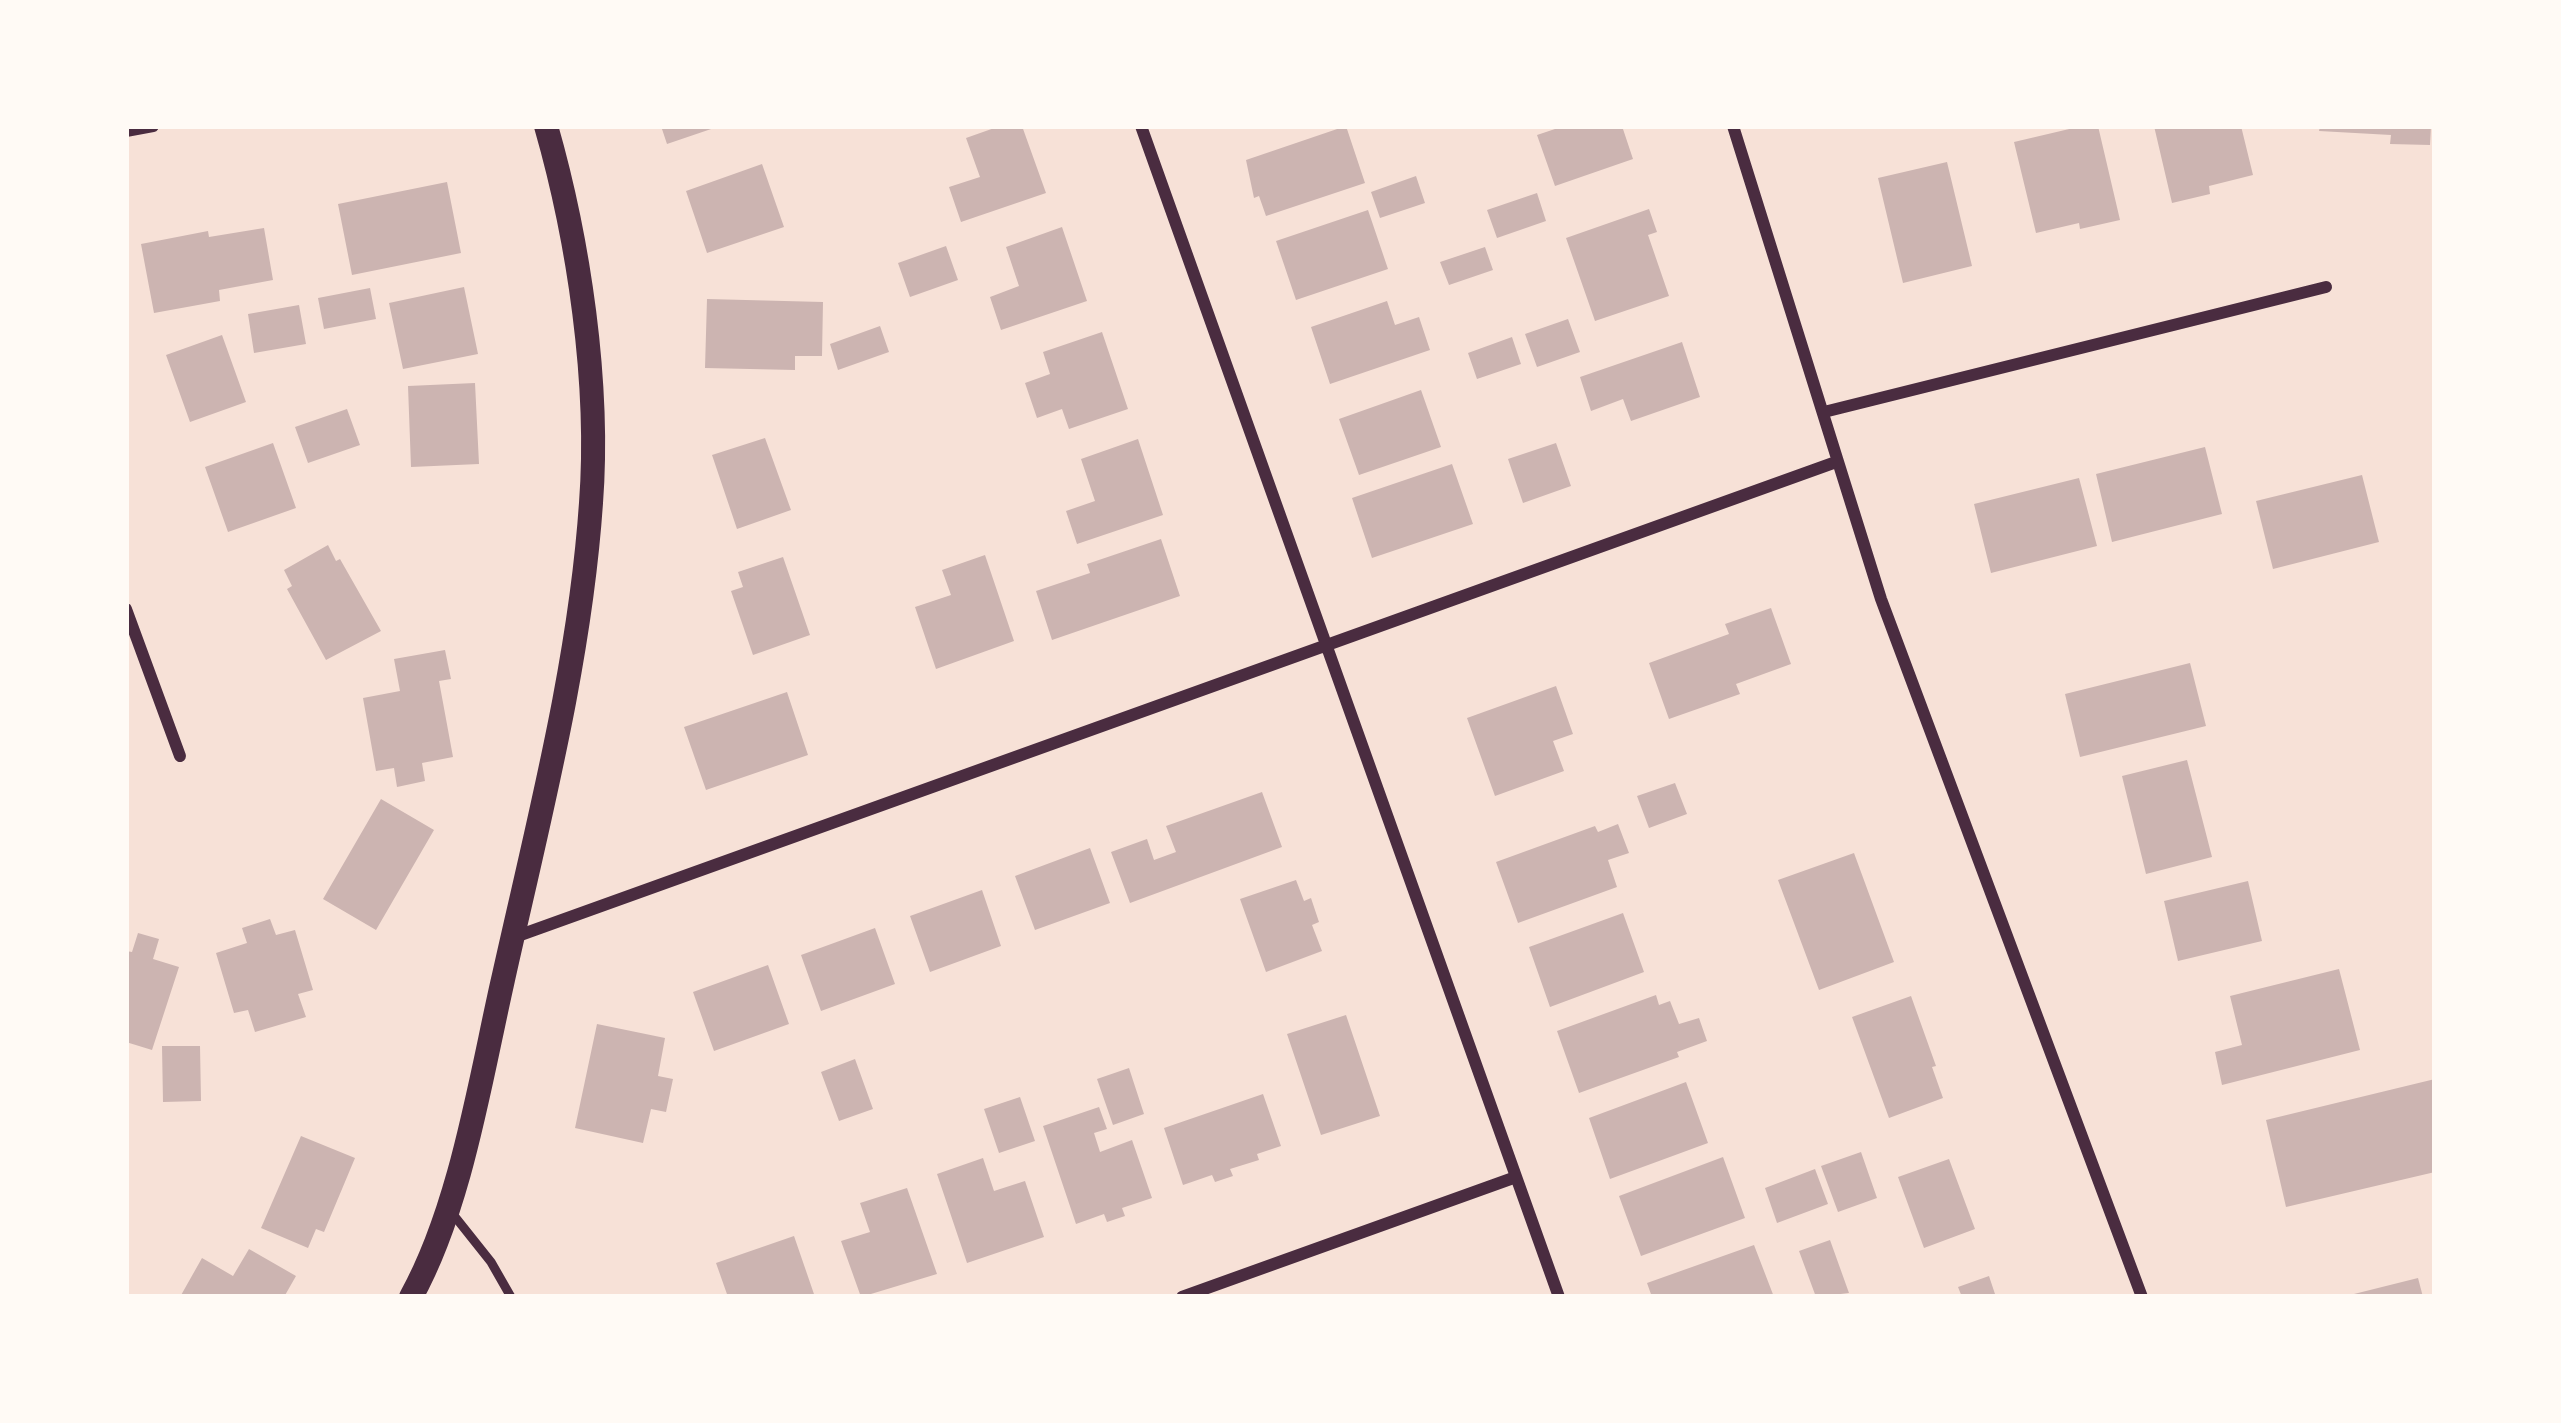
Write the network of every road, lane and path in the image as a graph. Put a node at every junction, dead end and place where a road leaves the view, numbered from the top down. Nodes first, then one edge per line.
1 (153, 126) edge
2 (546, 126) edge
3 (1141, 126) edge
4 (1733, 126) edge
5 (126, 131) edge
6 (2326, 286) dead end
7 (1824, 412) junction
8 (1836, 462) junction
9 (126, 609) edge
10 (1326, 644) junction
11 (180, 756) dead end
12 (512, 938) junction
13 (1516, 1178) junction
14 (447, 1207) junction
15 (412, 1297) edge
16 (511, 1297) edge
17 (1182, 1297) edge
18 (1558, 1297) edge
19 (2142, 1297) edge

1 - 5 street
2 - 12 main road
3 - 10 street
4 - 7 street
6 - 7 street
7 - 8 street
8 - 10 street
8 - 19 street
9 - 11 street
10 - 12 street
10 - 13 street
12 - 14 main road
13 - 17 street
13 - 18 street
14 - 15 main road
14 - 16 lane

